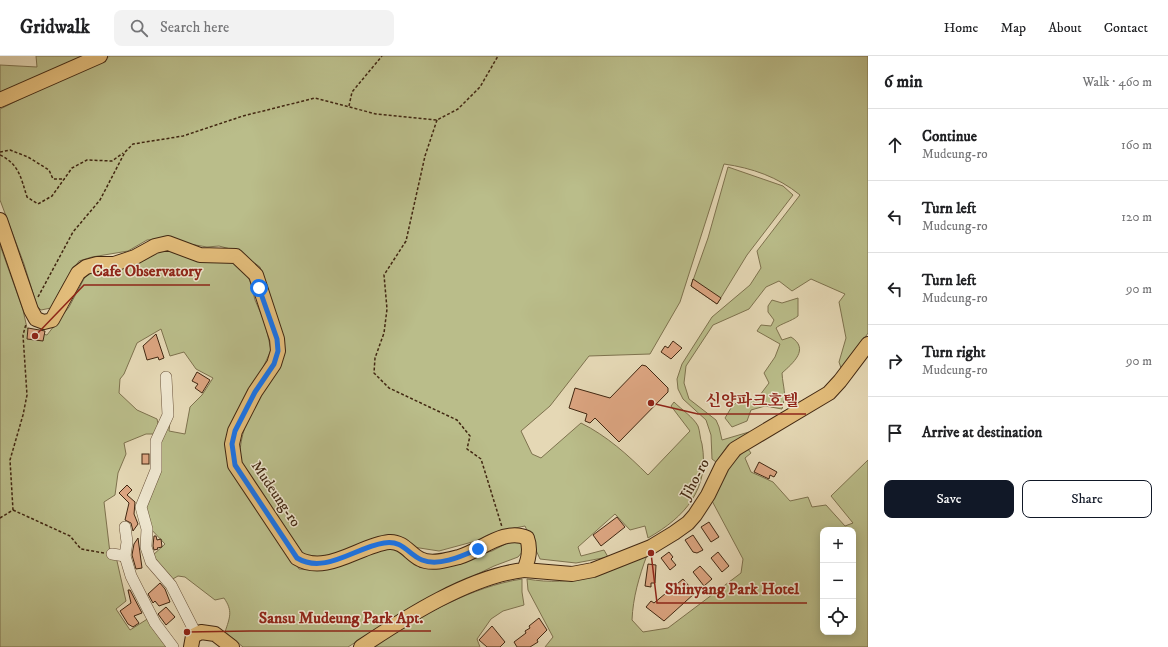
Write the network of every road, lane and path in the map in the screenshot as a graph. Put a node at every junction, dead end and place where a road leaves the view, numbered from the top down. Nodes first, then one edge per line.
1 (100, 56) edge
2 (382, 56) edge
3 (498, 56) edge
4 (0, 100) edge
5 (349, 106) junction
6 (437, 120) junction
7 (0, 152) edge
8 (125, 152) junction
9 (0, 155) edge
10 (64, 179) junction
11 (0, 220) edge
12 (31, 310) junction
13 (868, 344) edge
14 (166, 377) dead end
15 (13, 510) junction
16 (0, 518) edge
17 (125, 527) dead end
18 (505, 537) junction
19 (112, 554) joint
20 (125, 556) junction
21 (524, 570) junction
22 (196, 634) junction
23 (173, 647) edge
24 (191, 647) edge
25 (232, 647) edge
26 (361, 647) edge

1 - 4 main road
2 - 5 path
3 - 6 path
5 - 6 path
5 - 8 path
6 - 18 path
7 - 10 path
8 - 10 path
8 - 12 path
9 - 10 path
11 - 12 main road
12 - 15 path
12 - 18 main road, Mudeung-ro
13 - 21 main road, Jiho-ro
14 - 22 street
15 - 16 path
15 - 19 path
17 - 20 street
18 - 21 main road, Mudeung-ro
19 - 20 street
20 - 23 street
21 - 26 main road
22 - 24 main road
22 - 25 main road

